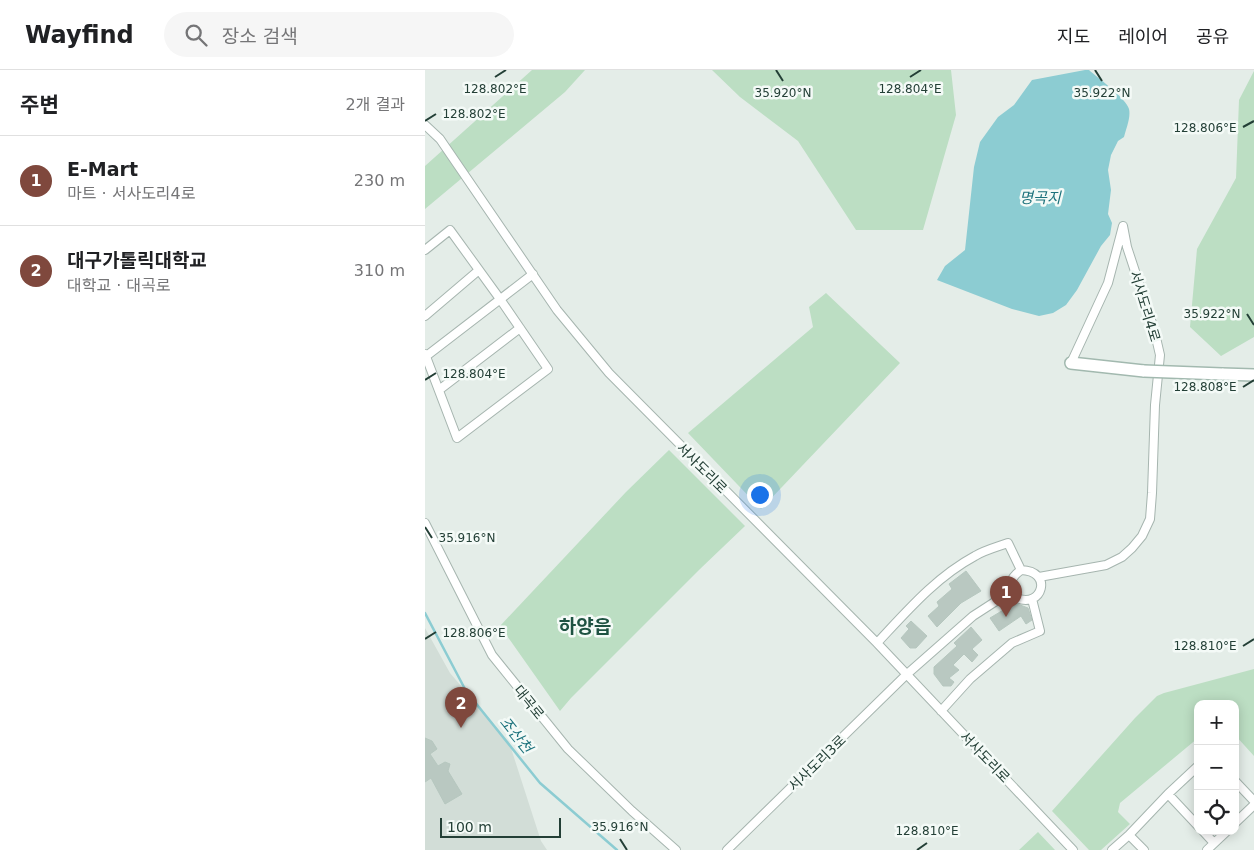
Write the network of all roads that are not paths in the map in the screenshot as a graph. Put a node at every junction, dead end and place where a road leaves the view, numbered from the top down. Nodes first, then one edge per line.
1 (425, 125) edge
2 (425, 250) edge
3 (479, 270) junction
4 (533, 274) junction
5 (500, 299) junction
6 (425, 316) edge
7 (519, 328) junction
8 (425, 356) edge
9 (1071, 363) joint
10 (1254, 375) edge
11 (439, 390) junction
12 (425, 523) edge
13 (1021, 570) junction
14 (1039, 577) junction
15 (1011, 589) junction
16 (1032, 599) junction
17 (877, 643) junction
18 (906, 675) junction
19 (941, 711) junction
20 (1194, 770) edge
21 (1239, 785) edge
22 (1168, 794) junction
23 (1254, 802) edge
24 (1254, 805) edge
25 (1239, 819) edge
26 (1194, 822) edge
27 (1129, 835) junction
28 (1207, 835) edge
29 (1223, 835) edge
30 (1214, 843) junction
31 (676, 850) edge
32 (727, 850) edge
33 (1073, 850) edge
34 (1112, 850) edge
35 (1144, 850) edge
36 (1207, 850) edge

1 - 4 street, 서사도리로
2 - 3 street
3 - 5 street
3 - 6 street
4 - 5 street
4 - 17 street, 서사도리로
5 - 7 street
5 - 8 street
7 - 11 street
7 - 11 street
8 - 11 street
9 - 10 street, bridge
9 - 14 street, 서사도리4로
12 - 31 street, 대곡로
13 - 14 street
13 - 15 street
13 - 17 street
14 - 16 street
15 - 16 street
15 - 18 street
16 - 19 street
17 - 18 street, 서사도리로
18 - 19 street, 서사도리로
18 - 32 street, 서사도리3로
19 - 33 street, 서사도리로
20 - 22 street
21 - 23 street
22 - 26 street
22 - 27 street
24 - 25 street
27 - 34 street
27 - 35 street
28 - 30 street
29 - 30 street
30 - 36 street

